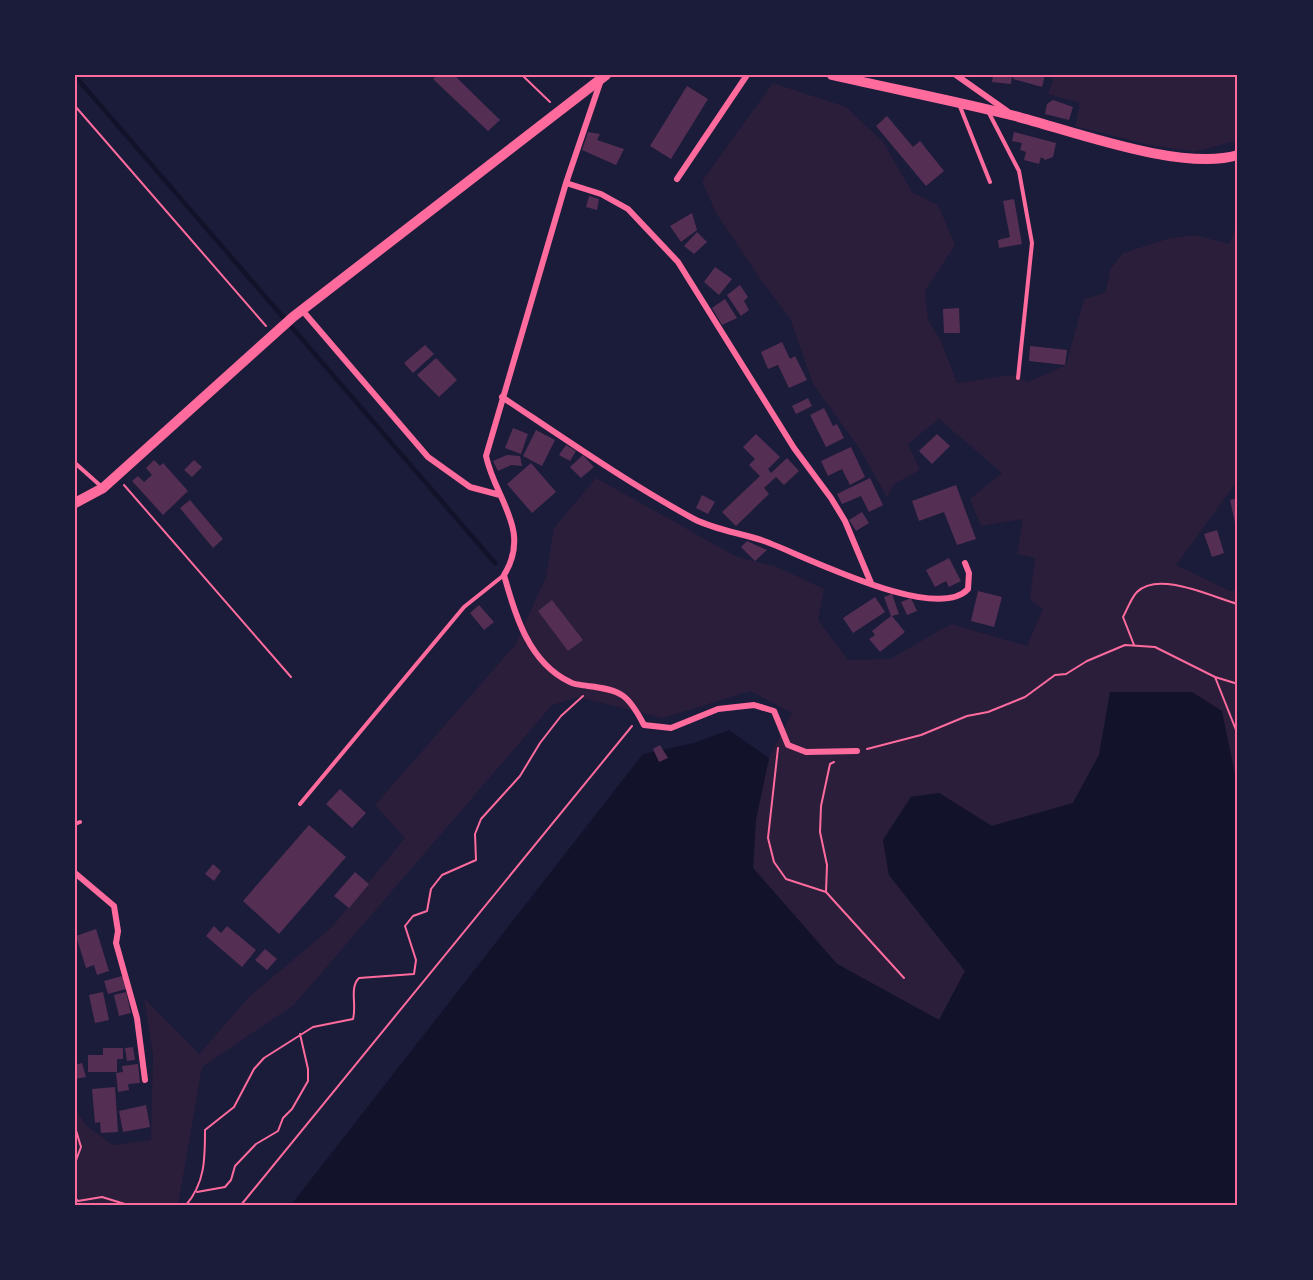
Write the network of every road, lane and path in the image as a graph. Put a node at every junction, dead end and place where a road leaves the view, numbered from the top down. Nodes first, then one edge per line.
1 (522, 75) edge
2 (747, 75) edge
3 (832, 75) edge
4 (956, 75) edge
5 (604, 77) edge
6 (959, 104) junction
7 (75, 106) edge
8 (987, 110) junction
9 (560, 112) junction
10 (1014, 116) junction
11 (1238, 155) edge
12 (677, 179) dead end
13 (990, 182) dead end
14 (566, 183) junction
15 (298, 314) junction
16 (274, 335) junction
17 (1018, 378) dead end
18 (502, 397) junction
19 (75, 463) edge
20 (117, 476) junction
21 (103, 488) junction
22 (500, 495) junction
23 (75, 503) edge
24 (964, 563) dead end
25 (504, 574) junction
26 (871, 583) junction
27 (1238, 604) edge
28 (1134, 645) junction
29 (291, 677) dead end
30 (1215, 677) junction
31 (1238, 684) edge
32 (587, 686) junction
33 (640, 717) junction
34 (1238, 735) edge
35 (779, 745) dead end
36 (857, 751) junction
37 (300, 804) dead end
38 (75, 873) edge
39 (825, 892) junction
40 (414, 974) junction
41 (904, 978) dead end
42 (422, 980) junction
43 (300, 1034) junction
44 (145, 1080) dead end
45 (75, 1127) edge
46 (75, 1163) edge
47 (197, 1192) junction
48 (75, 1198) edge
49 (128, 1205) edge
50 (186, 1205) edge
51 (241, 1205) edge

1 - 9 path
2 - 12 street
3 - 6 street
4 - 10 street
5 - 9 street
5 - 14 street
6 - 8 street
6 - 13 lane
7 - 16 path
8 - 10 street
8 - 17 lane
9 - 15 street
10 - 11 street
14 - 18 street
14 - 26 street
15 - 16 street
15 - 22 street
16 - 20 street
18 - 22 street
18 - 26 street
19 - 21 lane
20 - 21 street
20 - 29 path
21 - 23 street
22 - 25 street
24 - 26 street
25 - 32 street
25 - 37 lane
27 - 28 path
28 - 30 path
28 - 36 path
30 - 31 path
30 - 34 path
32 - 33 street
32 - 40 path
33 - 36 street
33 - 42 path
35 - 39 path
36 - 39 path
38 - 44 street
39 - 41 path
40 - 42 path
40 - 43 path
42 - 51 path
43 - 47 path
43 - 47 path
45 - 46 path
47 - 50 path
48 - 49 path

